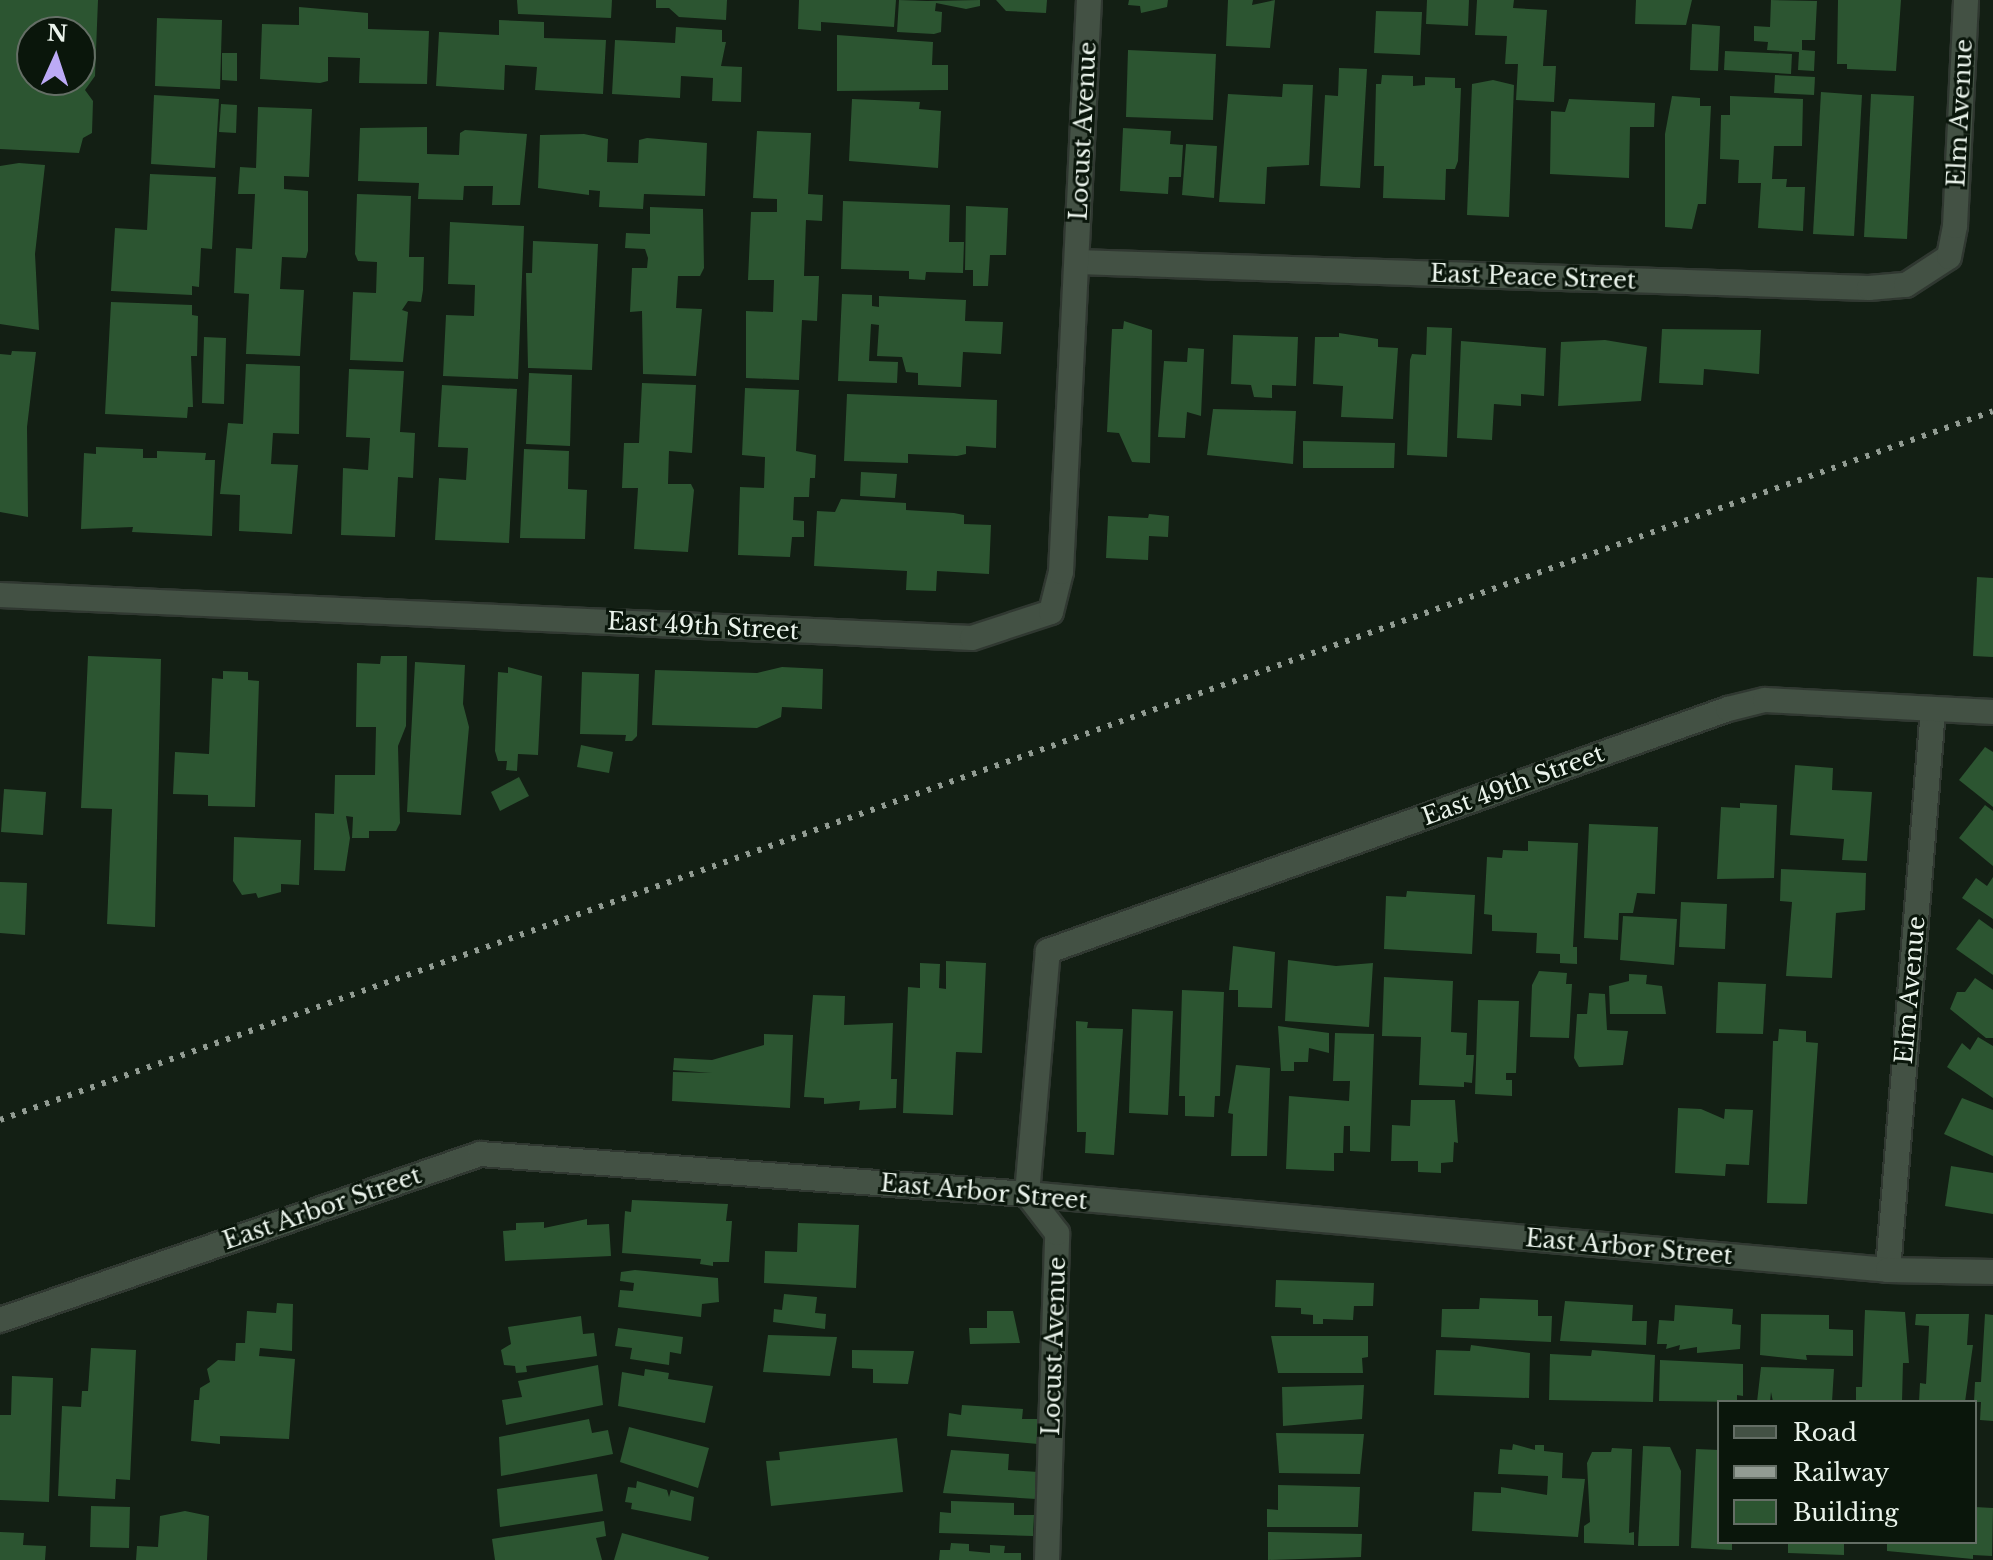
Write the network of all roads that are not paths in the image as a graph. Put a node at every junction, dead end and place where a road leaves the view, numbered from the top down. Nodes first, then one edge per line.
1 (1089, 0) edge
2 (1966, 0) edge
3 (1955, 226) joint
4 (1077, 262) junction
5 (0, 595) edge
6 (1933, 709) junction
7 (1993, 712) edge
8 (1027, 1194) junction
9 (1888, 1270) junction
10 (1993, 1272) edge
11 (0, 1320) edge
12 (1047, 1560) edge

1 - 4 street, Locust Avenue
2 - 3 street, Elm Avenue
3 - 4 street, East Peace Street
4 - 5 street, East 49th Street
6 - 7 street, East 49th Street
6 - 8 street, East 49th Street
6 - 9 street, Elm Avenue
8 - 9 street, East Arbor Street
8 - 11 street, East Arbor Street
8 - 12 street, Locust Avenue
9 - 10 street, East Arbor Street

